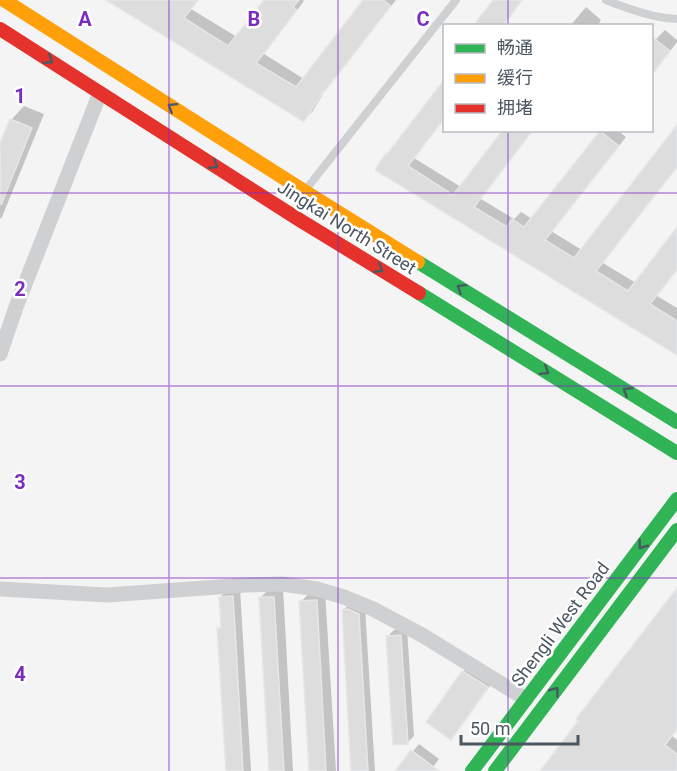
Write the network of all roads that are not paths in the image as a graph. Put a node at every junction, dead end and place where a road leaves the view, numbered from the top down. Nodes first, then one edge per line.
1 (4, 0) edge
2 (456, 0) edge
3 (606, 0) edge
4 (22, 5) edge
5 (677, 19) edge
6 (0, 29) edge
7 (100, 93) junction
8 (304, 191) junction
9 (0, 354) edge
10 (677, 422) edge
11 (677, 453) edge
12 (677, 499) edge
13 (677, 530) edge
14 (0, 589) edge
15 (526, 699) junction
16 (472, 771) edge
17 (495, 771) edge

1 - 4 main road, Jingkai North Street
2 - 8 lane
3 - 5 lane
8 -> 4 main road, Jingkai North Street
6 -> 7 main road, Jingkai North Street
7 - 9 street
7 -> 11 main road, Jingkai North Street
10 -> 8 main road, Jingkai North Street
12 -> 15 main road, Shengli West Road
17 -> 13 main road, Shengli West Road
14 - 15 street
15 - 16 main road, Shengli West Road

